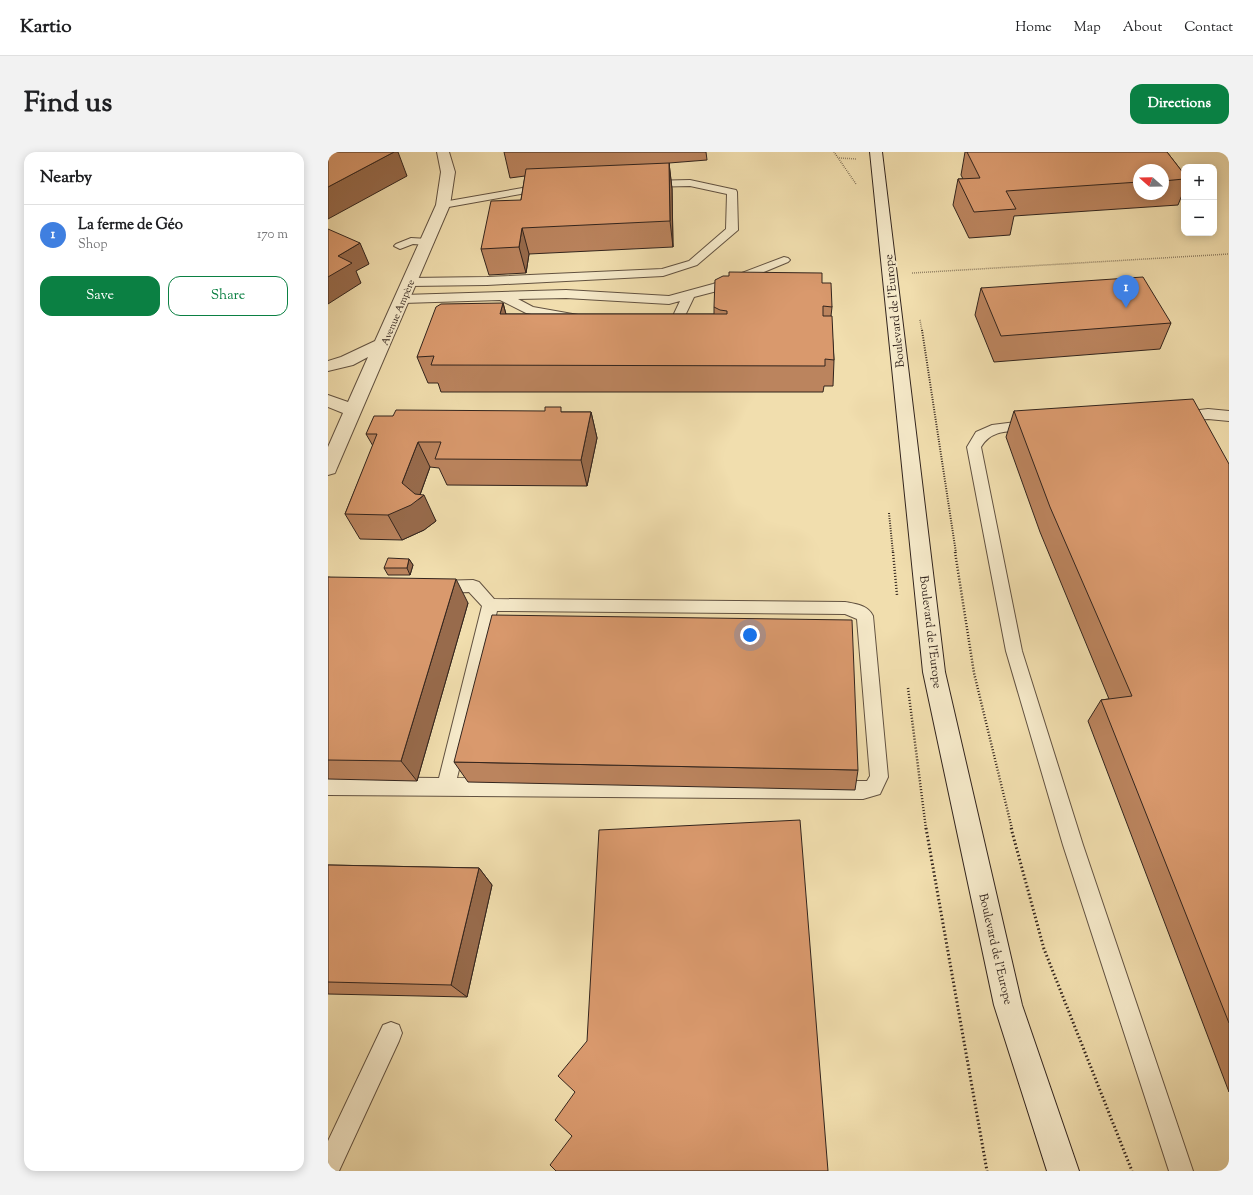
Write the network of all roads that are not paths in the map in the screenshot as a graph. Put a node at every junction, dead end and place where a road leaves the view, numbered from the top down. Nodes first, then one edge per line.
1 (443, 152) edge
2 (876, 152) edge
3 (637, 184) edge
4 (553, 186) edge
5 (443, 205) junction
6 (428, 242) junction
7 (400, 246) dead end
8 (784, 260) dead end
9 (410, 282) junction
10 (689, 295) junction
11 (502, 296) junction
12 (403, 298) junction
13 (585, 320) edge
14 (647, 323) edge
15 (384, 343) junction
16 (328, 366) edge
17 (328, 400) edge
18 (352, 410) junction
19 (1229, 416) edge
20 (1161, 417) edge
21 (1051, 424) edge
22 (328, 468) edge
23 (418, 587) edge
24 (490, 605) junction
25 (328, 786) edge
26 (446, 787) junction
27 (391, 1033) dead end
28 (328, 1167) edge
29 (1063, 1171) edge
30 (1181, 1171) edge

1 - 5 main road, Avenue Ampère
2 - 29 main road, Boulevard de l'Europe
3 - 9 lane
4 - 5 lane
5 - 6 main road, Avenue Ampère
6 - 7 lane
6 - 9 main road, Avenue Ampère
8 - 10 lane
9 - 12 main road, Avenue Ampère
10 - 11 lane
10 - 14 lane
11 - 12 lane
11 - 13 lane
12 - 15 main road, Avenue Ampère
15 - 16 main road
15 - 18 main road, Avenue Ampère
17 - 18 main road
18 - 22 main road, Avenue Ampère
19 - 20 lane
21 - 30 lane
23 - 24 lane
24 - 26 lane
24 - 26 lane
25 - 26 lane
27 - 28 lane

